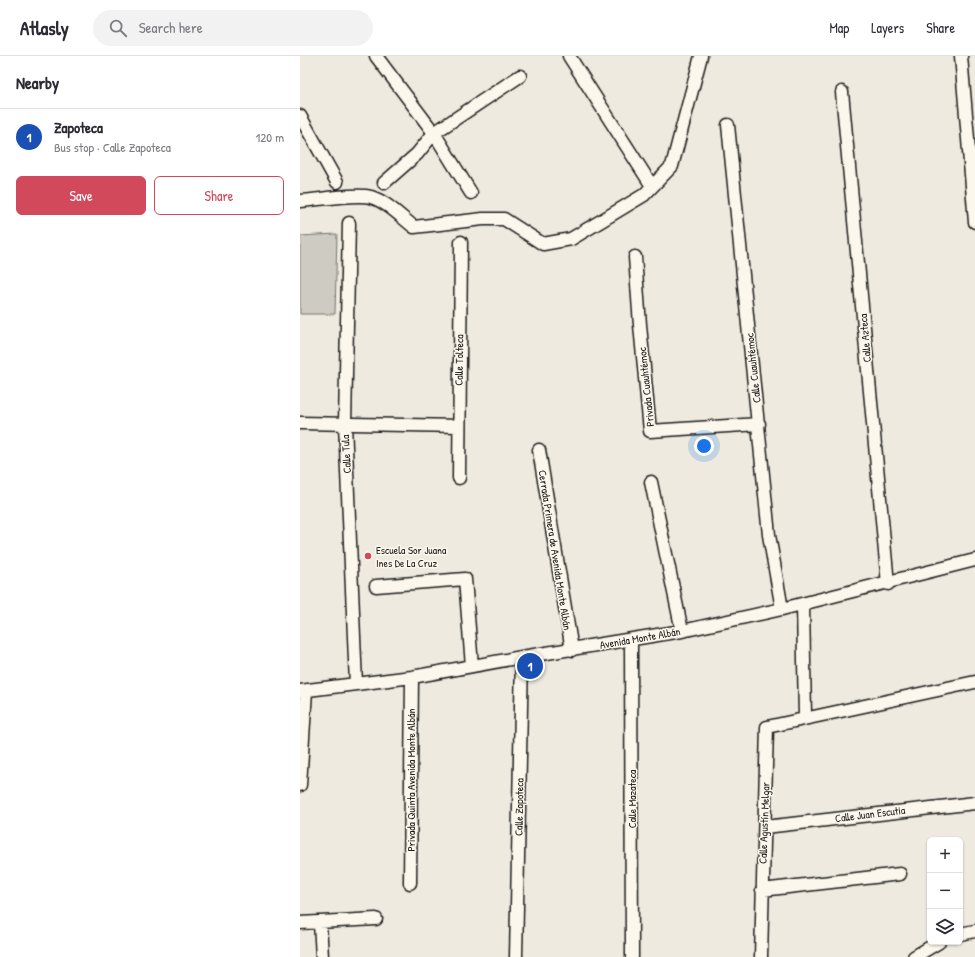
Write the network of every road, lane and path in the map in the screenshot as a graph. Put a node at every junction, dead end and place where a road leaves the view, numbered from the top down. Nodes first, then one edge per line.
1 (376, 56) edge
2 (569, 56) edge
3 (701, 56) edge
4 (961, 56) edge
5 (520, 76) dead end
6 (842, 92) dead end
7 (300, 116) edge
8 (728, 125) dead end
9 (434, 133) junction
10 (337, 182) dead end
11 (384, 183) dead end
12 (652, 186) junction
13 (471, 193) dead end
14 (300, 201) edge
15 (975, 222) edge
16 (349, 223) dead end
17 (461, 242) dead end
18 (636, 257) dead end
19 (300, 423) edge
20 (345, 424) junction
21 (759, 424) junction
22 (459, 426) junction
23 (539, 450) dead end
24 (459, 478) dead end
25 (651, 482) dead end
26 (975, 560) edge
27 (888, 584) junction
28 (376, 586) dead end
29 (803, 604) junction
30 (782, 609) junction
31 (682, 631) junction
32 (631, 640) junction
33 (572, 650) junction
34 (522, 657) junction
35 (472, 666) junction
36 (412, 677) junction
37 (975, 682) edge
38 (356, 684) junction
39 (303, 691) edge
40 (805, 717) junction
41 (300, 785) edge
42 (975, 803) edge
43 (765, 827) junction
44 (900, 874) dead end
45 (410, 883) dead end
46 (762, 890) junction
47 (376, 919) dead end
48 (300, 923) edge
49 (320, 923) junction
50 (975, 931) edge
51 (963, 933) edge
52 (934, 945) edge
53 (322, 957) edge
54 (516, 957) edge
55 (632, 957) edge
56 (761, 957) edge
57 (914, 957) edge

1 - 9 street
2 - 12 street
3 - 12 street
4 - 15 street
5 - 9 street
6 - 27 street, Calle Azteca
7 - 10 street
8 - 21 street, Calle Cuauhtémoc
9 - 11 street
9 - 13 street
12 - 14 street
16 - 20 street, Calle Tula
17 - 22 street, Calle Tolteca
18 - 21 street, Privada Cuauhtémoc
19 - 20 street
20 - 22 street
20 - 38 street, Calle Tula
21 - 30 street, Calle Cuauhtémoc
22 - 24 street, Calle Tolteca
23 - 33 street, Cerrada Primera de Avenida Monte Albán
25 - 31 street
26 - 27 street, Avenida Monte Albán
27 - 29 street, Avenida Monte Albán
28 - 35 street
29 - 30 street, Avenida Monte Albán
29 - 40 street
30 - 31 street, Avenida Monte Albán
31 - 32 street, Avenida Monte Albán
32 - 33 street, Avenida Monte Albán
32 - 55 street, Calle Mazateca
33 - 34 street, Avenida Monte Albán
34 - 35 street, Avenida Monte Albán
34 - 54 street, Calle Zapoteca
35 - 36 street, Avenida Monte Albán
36 - 38 street, Avenida Monte Albán
36 - 45 street, Privada Quinta Avenida Monte Albán
37 - 40 street
38 - 39 street, Avenida Monte Albán
39 - 41 street
40 - 43 street, Calle Agustín Melgar
42 - 43 street, Calle Juan Escutia
43 - 46 street, Calle Agustín Melgar
44 - 46 street
46 - 56 street, Calle Agustín Melgar
47 - 49 street
48 - 49 street
49 - 53 street
50 - 51 street
52 - 57 street

